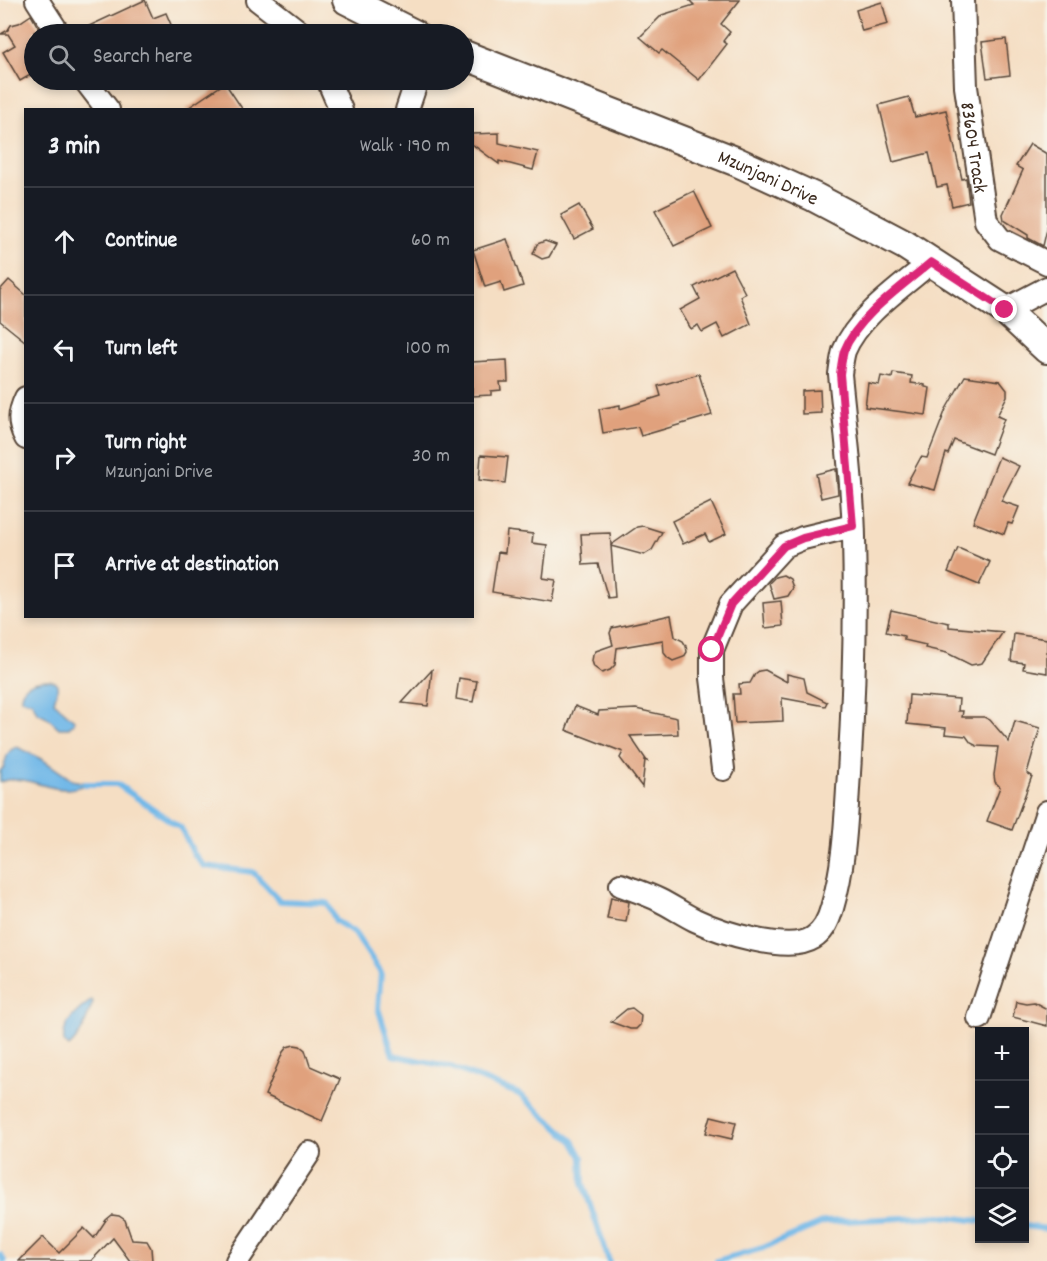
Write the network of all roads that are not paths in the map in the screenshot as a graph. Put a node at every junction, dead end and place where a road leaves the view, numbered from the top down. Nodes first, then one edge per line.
1 (37, 0) edge
2 (258, 0) edge
3 (347, 0) edge
4 (963, 0) edge
5 (53, 24) edge
6 (289, 24) edge
7 (394, 24) edge
8 (474, 59) edge
9 (93, 90) edge
10 (332, 90) edge
11 (414, 90) edge
12 (106, 108) edge
13 (340, 108) edge
14 (408, 108) edge
15 (931, 262) junction
16 (1047, 262) edge
17 (1047, 288) edge
18 (1005, 310) junction
19 (1047, 349) edge
20 (24, 402) edge
21 (24, 433) edge
22 (853, 526) junction
23 (723, 769) dead end
24 (1047, 813) edge
25 (621, 885) dead end
26 (979, 1018) dead end
27 (309, 1153) dead end
28 (237, 1261) edge

1 - 5 street
2 - 6 street
3 - 7 main road
4 - 16 street, 83604 Track
8 - 15 main road, Mzunjani Drive
9 - 12 street
10 - 13 street
11 - 14 street
15 - 18 main road, Mzunjani Drive
15 - 22 street
17 - 18 street
18 - 19 main road, Mzunjani Drive
20 - 21 street
22 - 23 street
22 - 25 street
24 - 26 street
27 - 28 street

